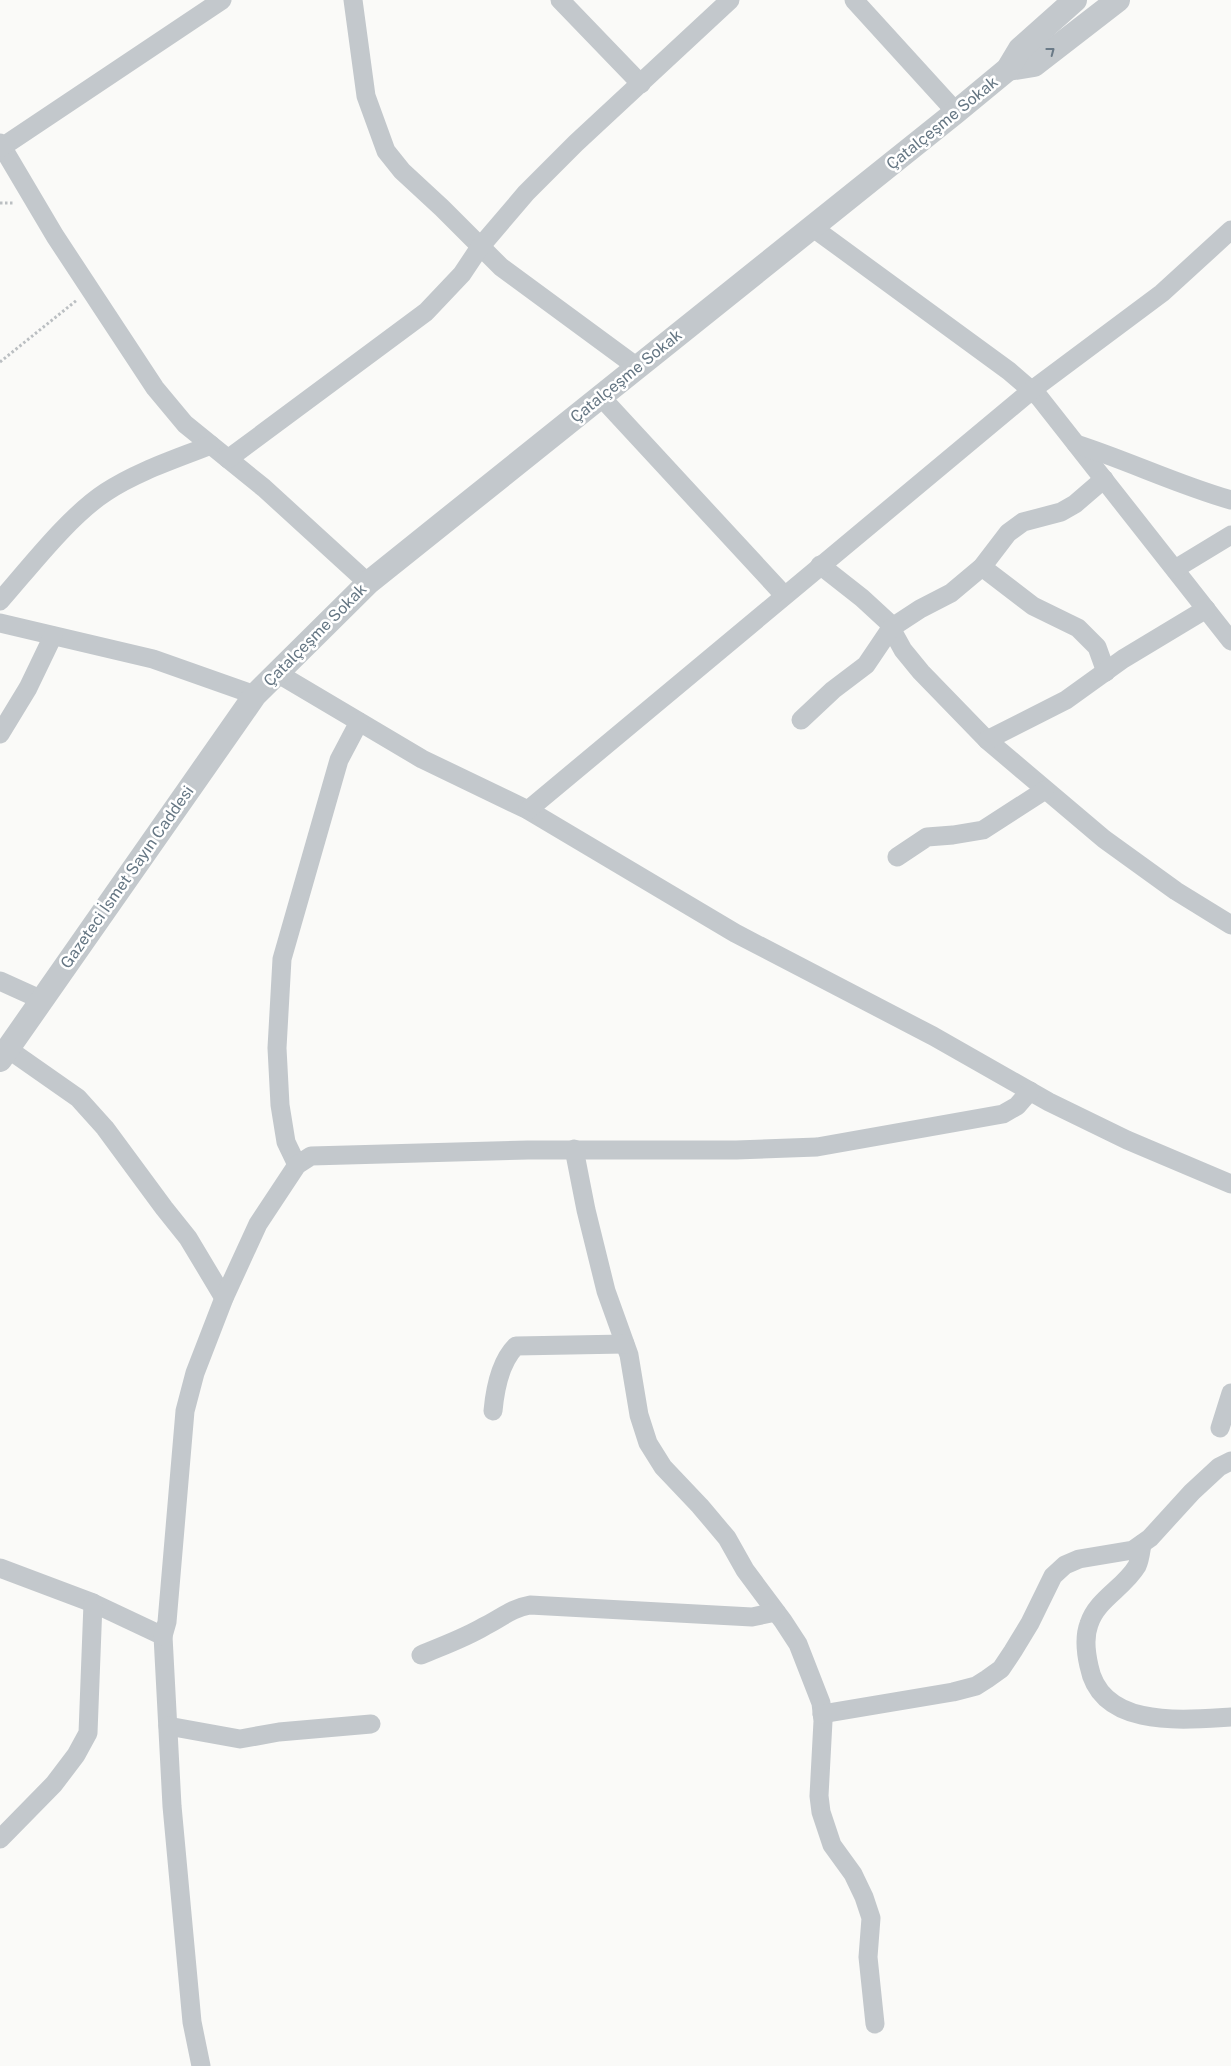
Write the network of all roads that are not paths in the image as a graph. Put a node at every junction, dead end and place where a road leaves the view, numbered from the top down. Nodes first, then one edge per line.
1 (222, 0) edge
2 (353, 0) edge
3 (560, 0) edge
4 (730, 0) edge
5 (854, 0) edge
6 (1075, 0) edge
7 (1118, 0) edge
8 (1008, 69) junction
9 (641, 84) junction
10 (956, 112) junction
11 (1, 145) edge
12 (812, 227) junction
13 (1231, 230) edge
14 (480, 247) junction
15 (637, 367) junction
16 (1032, 390) junction
17 (600, 396) junction
18 (1076, 444) junction
19 (211, 445) junction
20 (228, 459) junction
21 (1104, 479) junction
22 (1231, 500) edge
23 (1231, 535) edge
24 (820, 565) junction
25 (982, 568) junction
26 (1175, 569) junction
27 (368, 583) junction
28 (784, 595) junction
29 (0, 601) edge
30 (1206, 609) junction
31 (0, 623) edge
32 (891, 628) junction
33 (53, 636) junction
34 (1231, 641) edge
35 (1106, 672) junction
36 (277, 673) junction
37 (256, 695) junction
38 (801, 720) dead end
39 (359, 722) junction
40 (0, 734) edge
41 (987, 740) junction
42 (1046, 790) junction
43 (528, 810) junction
44 (897, 857) dead end
45 (1231, 925) edge
46 (0, 981) edge
47 (42, 1000) junction
48 (4, 1055) edge
49 (1030, 1091) junction
50 (574, 1150) junction
51 (297, 1165) junction
52 (1231, 1184) edge
53 (224, 1298) junction
54 (625, 1344) junction
55 (1231, 1393) edge
56 (493, 1412) dead end
57 (1220, 1428) dead end
58 (1231, 1460) edge
59 (1142, 1544) junction
60 (0, 1568) edge
61 (93, 1603) junction
62 (776, 1612) junction
63 (163, 1636) junction
64 (421, 1655) dead end
65 (822, 1714) junction
66 (1231, 1717) edge
67 (371, 1724) dead end
68 (168, 1726) junction
69 (0, 1839) edge
70 (875, 2024) dead end
71 (201, 2066) edge

1 - 11 street
2 - 14 street
3 - 9 street
4 - 9 street
5 - 10 street
6 - 8 street
8 -> 7 street
8 - 10 street, Çatalçeşme Sokak
9 - 14 street
10 - 12 street, Çatalçeşme Sokak
11 - 19 street
12 - 15 street, Çatalçeşme Sokak
12 - 16 street
13 - 16 street
14 - 15 street
14 - 20 street
15 - 17 street, Çatalçeşme Sokak
16 - 18 street
16 - 24 street
17 - 27 street, Çatalçeşme Sokak
17 - 28 street
18 - 21 street
18 - 22 street
19 - 20 street
19 - 29 street
20 - 27 street
21 - 25 street
21 - 26 street
23 - 26 street
24 - 28 street
24 - 32 street
25 - 32 street
25 - 35 street
26 - 30 street
27 - 36 street, Çatalçeşme Sokak
28 - 43 street
30 - 34 street
30 - 35 street
31 - 33 street
32 - 38 street
32 - 41 street
33 - 37 street
33 - 40 street
35 - 41 street
36 - 37 street, Çatalçeşme Sokak
36 - 39 street
37 - 47 street, Gazeteci İsmet Sayın Caddesi
39 - 43 street
39 - 51 street
41 - 42 street
42 - 44 street
42 - 45 street
43 - 49 street
46 - 47 street
47 - 48 street, Gazeteci İsmet Sayın Caddesi
48 - 53 street
49 - 50 street
49 - 52 street
50 - 51 street
50 - 54 street
51 - 53 street
53 - 63 street
54 - 56 street
54 - 62 street
55 - 57 street
58 - 59 street
59 - 65 street
59 - 66 street
60 - 61 street
61 - 63 street
61 - 69 street
62 - 64 street
62 - 65 street
63 - 68 street
65 - 70 street
67 - 68 street
68 - 71 street

